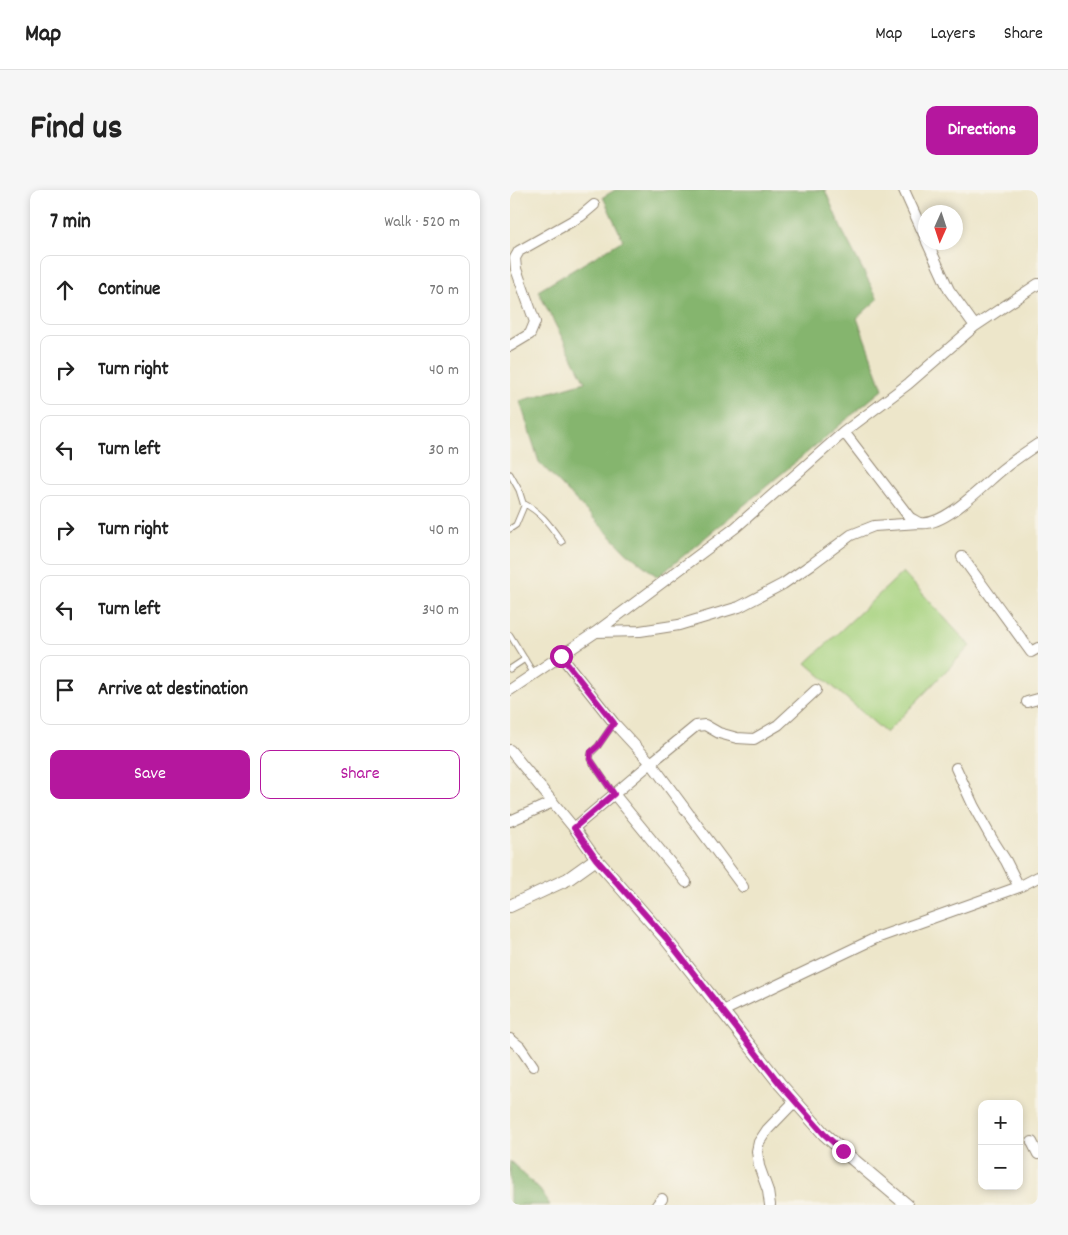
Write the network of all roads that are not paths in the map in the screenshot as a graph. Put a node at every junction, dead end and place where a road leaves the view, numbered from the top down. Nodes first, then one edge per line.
1 (904, 190) edge
2 (594, 205) dead end
3 (918, 222) edge
4 (930, 250) edge
5 (1038, 284) edge
6 (975, 326) junction
7 (510, 346) edge
8 (844, 432) junction
9 (1038, 444) edge
10 (510, 474) edge
11 (523, 503) junction
12 (918, 523) junction
13 (510, 529) edge
14 (562, 542) dead end
15 (962, 557) dead end
16 (596, 632) junction
17 (510, 635) edge
18 (1038, 648) edge
19 (561, 656) junction
20 (525, 659) junction
21 (510, 669) edge
22 (534, 674) junction
23 (510, 690) edge
24 (816, 690) dead end
25 (1038, 699) edge
26 (1027, 702) dead end
27 (614, 723) junction
28 (510, 750) edge
29 (652, 763) junction
30 (956, 768) dead end
31 (614, 794) junction
32 (553, 802) junction
33 (510, 820) edge
34 (574, 828) junction
35 (596, 859) junction
36 (1038, 877) edge
37 (686, 882) dead end
38 (743, 887) dead end
39 (1019, 887) junction
40 (510, 906) edge
41 (723, 1011) junction
42 (510, 1039) edge
43 (533, 1066) dead end
44 (795, 1101) junction
45 (1032, 1142) dead end
46 (1038, 1154) edge
47 (770, 1205) edge
48 (907, 1205) edge

1 - 3 street
2 - 7 street
4 - 6 street
5 - 6 street
6 - 8 street
8 - 12 street
8 - 16 street
9 - 12 street
10 - 11 lane
11 - 13 lane
11 - 14 lane
12 - 16 street
15 - 18 street
16 - 19 street
17 - 20 lane
19 - 22 street
19 - 27 street
20 - 21 lane
20 - 22 lane
22 - 23 street
24 - 29 street
25 - 26 street
27 - 29 street
27 - 31 lane
28 - 32 street
29 - 31 street
29 - 38 street
30 - 39 street
31 - 34 street
31 - 37 street
32 - 33 street
32 - 34 street
34 - 35 street
35 - 40 street
35 - 41 street
36 - 39 street
39 - 41 street
41 - 44 street
42 - 43 street
44 - 47 street
44 - 48 street
45 - 46 street

